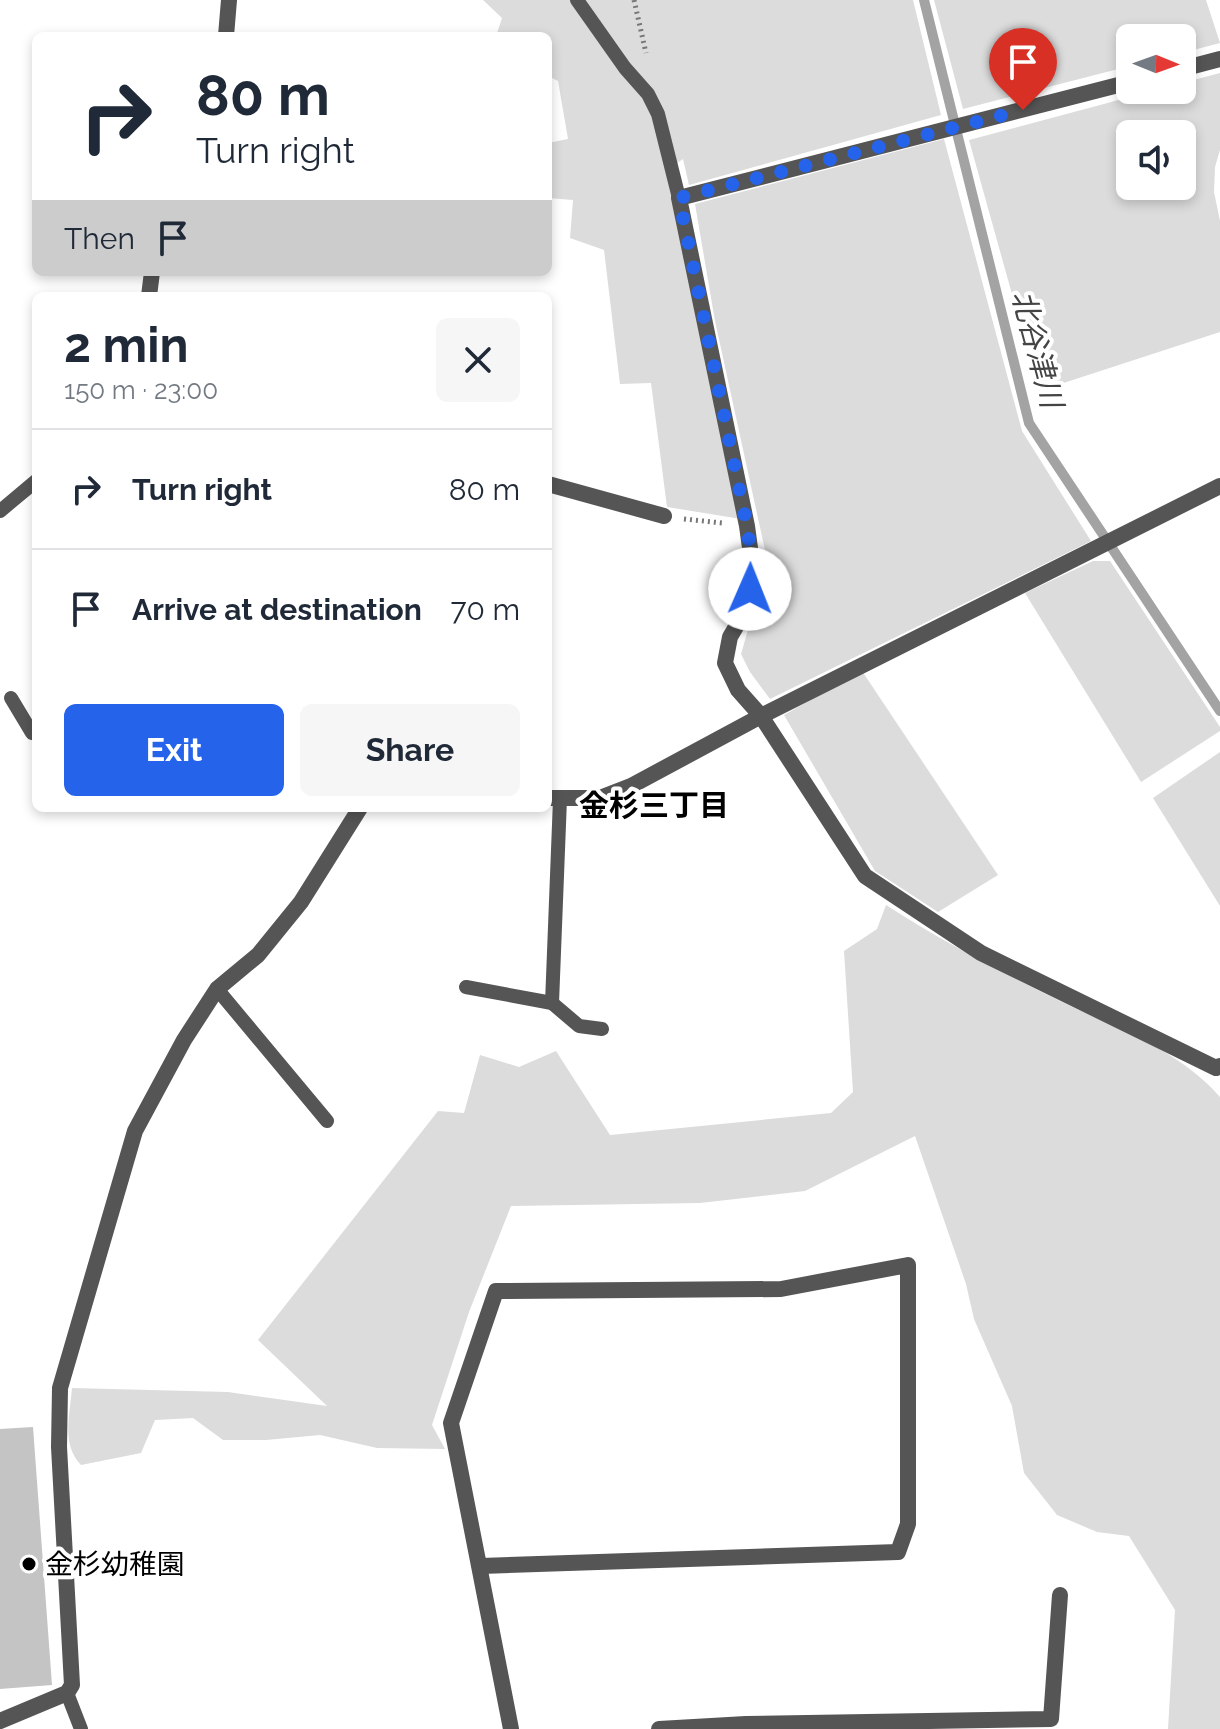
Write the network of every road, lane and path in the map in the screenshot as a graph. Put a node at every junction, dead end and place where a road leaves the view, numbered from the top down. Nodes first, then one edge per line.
1 (229, 0) edge
2 (577, 0) edge
3 (634, 0) edge
4 (226, 32) edge
5 (1220, 59) edge
6 (1196, 65) edge
7 (1116, 86) edge
8 (648, 94) junction
9 (679, 198) junction
10 (32, 484) edge
11 (552, 485) edge
12 (1220, 486) edge
13 (0, 511) edge
14 (664, 516) joint
15 (747, 526) junction
16 (11, 698) dead end
17 (761, 716) junction
18 (32, 733) edge
19 (554, 798) edge
20 (357, 812) edge
21 (466, 987) dead end
22 (217, 989) junction
23 (552, 1003) junction
24 (602, 1029) dead end
25 (1220, 1066) edge
26 (327, 1121) dead end
27 (481, 1566) junction
28 (1060, 1595) dead end
29 (67, 1693) junction
30 (0, 1721) edge
31 (1051, 1724) edge
32 (81, 1729) edge
33 (511, 1729) edge
34 (662, 1729) edge

1 - 4 street
2 - 8 lane
3 - 8 path
5 - 6 street
7 - 9 street
8 - 9 lane
9 - 15 street
10 - 13 lane
11 - 14 street
12 - 17 street
14 - 15 path
15 - 17 street
16 - 18 lane
17 - 19 street
17 - 25 street
19 - 23 lane
20 - 22 street
21 - 23 lane
22 - 26 lane
22 - 29 street
23 - 24 lane
27 - 27 street
27 - 33 street
28 - 31 street
29 - 30 street
29 - 32 lane
31 - 34 street

